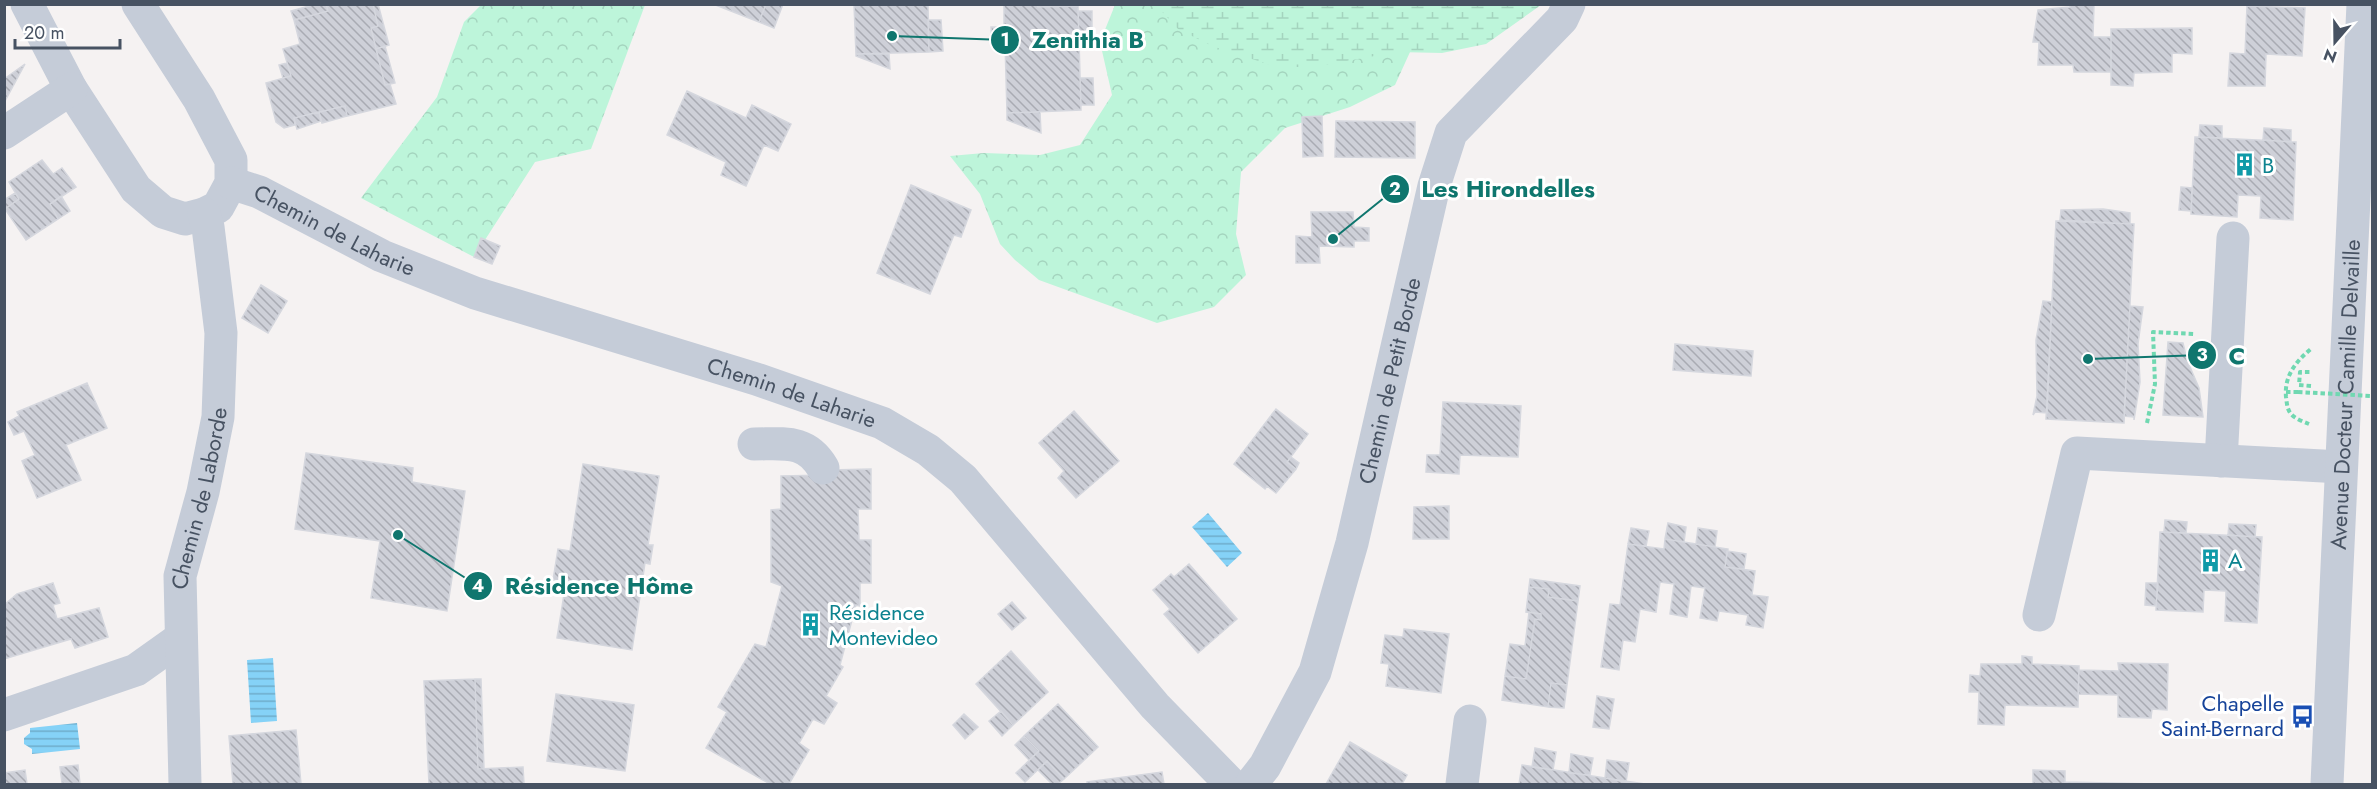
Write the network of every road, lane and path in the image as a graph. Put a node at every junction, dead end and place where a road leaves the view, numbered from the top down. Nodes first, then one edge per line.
1 (27, 4) edge
2 (138, 4) edge
3 (1569, 4) edge
4 (2363, 4) edge
5 (71, 89) junction
6 (4, 133) edge
7 (231, 183) junction
8 (204, 214) junction
9 (2233, 238) dead end
10 (2228, 336) junction
11 (2317, 344) dead end
12 (2312, 372) dead end
13 (2311, 385) dead end
14 (2286, 392) junction
15 (2373, 396) edge
16 (2318, 427) dead end
17 (754, 444) dead end
18 (2136, 456) junction
19 (2221, 461) junction
20 (2341, 467) junction
21 (823, 468) dead end
22 (2040, 615) dead end
23 (181, 638) junction
24 (4, 715) edge
25 (1470, 721) dead end
26 (185, 784) edge
27 (1231, 784) edge
28 (1251, 784) edge
29 (1462, 784) edge
30 (2327, 784) edge

1 - 5 street
2 - 7 street
3 - 28 street, Chemin de Petit Borde
4 - 20 street, Avenue Docteur Camille Delvaille
5 - 6 street
5 - 8 street
7 - 8 street
7 - 27 street, Chemin de Laharie
8 - 23 street, Chemin de Laborde
9 - 10 street
10 - 18 path
10 - 19 street
11 - 14 path
12 - 13 path
14 - 15 path, bridge
14 - 16 path
17 - 21 street
18 - 19 street
18 - 22 street
19 - 20 street
20 - 30 street, Avenue Docteur Camille Delvaille
23 - 24 street
23 - 26 street, Chemin de Laborde
25 - 29 street

